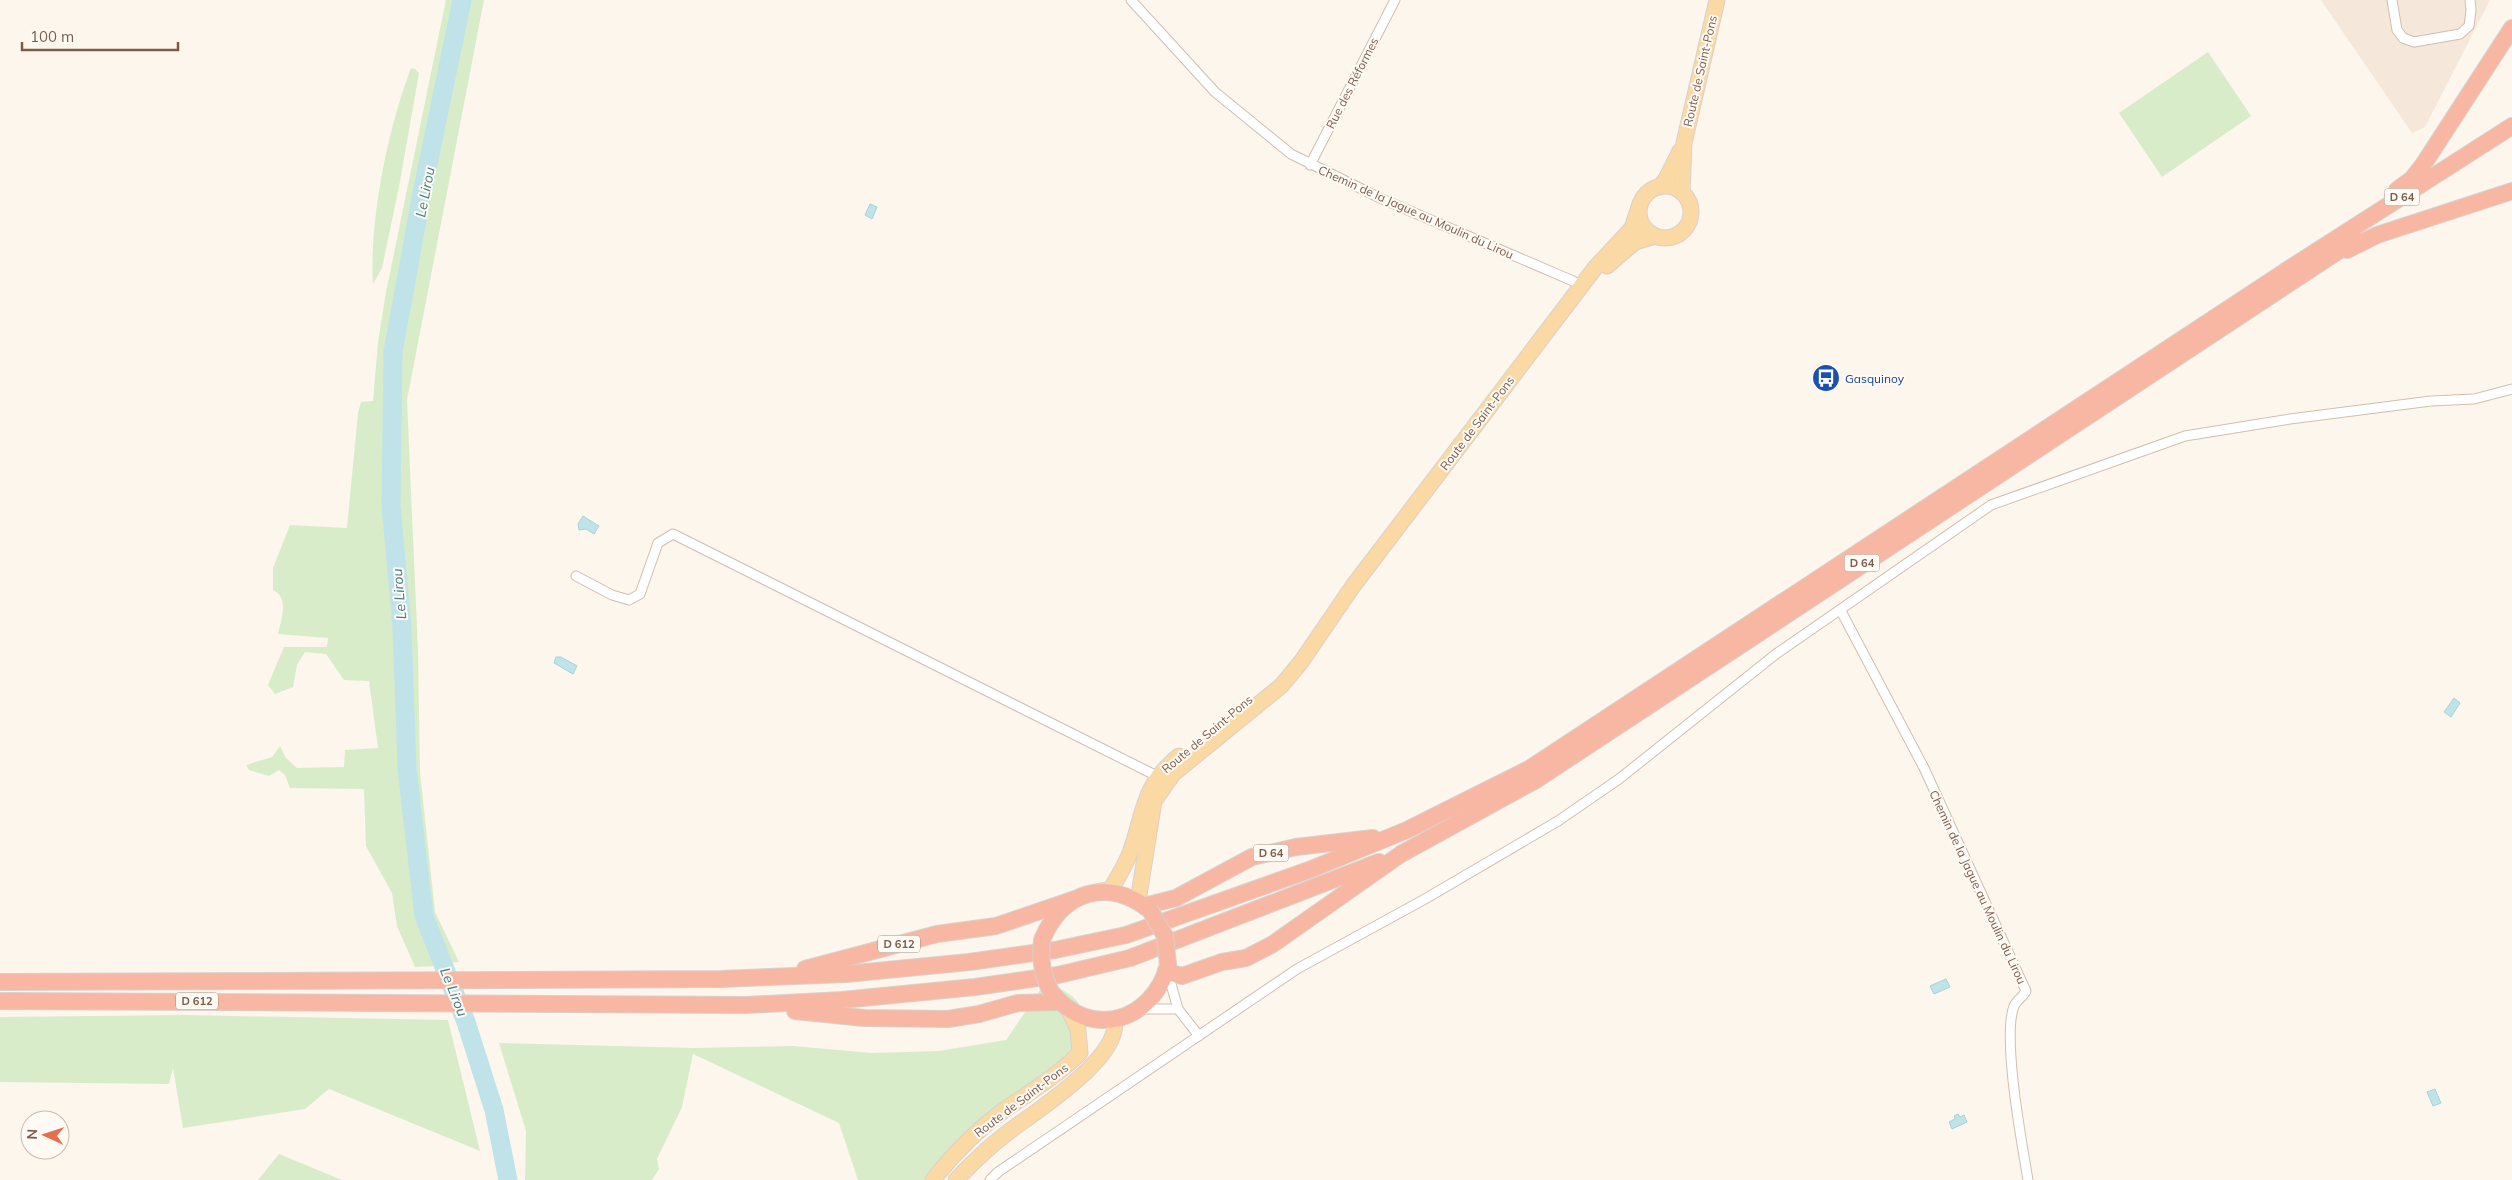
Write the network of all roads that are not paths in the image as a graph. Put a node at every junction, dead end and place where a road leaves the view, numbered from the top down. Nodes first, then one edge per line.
1 (1130, 0) edge
2 (1395, 0) edge
3 (1717, 0) edge
4 (2392, 0) edge
5 (2470, 0) edge
6 (2512, 28) edge
7 (2512, 126) edge
8 (2512, 135) edge
9 (1684, 143) junction
10 (1310, 165) junction
11 (1659, 187) junction
12 (2512, 191) edge
13 (1682, 192) junction
14 (1640, 204) junction
15 (1655, 236) junction
16 (2318, 264) junction
17 (2292, 267) junction
18 (1582, 285) junction
19 (2512, 389) edge
20 (576, 576) dead end
21 (1841, 611) junction
22 (1161, 780) junction
23 (1407, 830) junction
24 (1401, 854) junction
25 (1092, 893) junction
26 (1075, 899) junction
27 (1144, 906) junction
28 (1166, 972) junction
29 (720, 979) junction
30 (0, 982) edge
31 (0, 1001) edge
32 (1060, 1001) junction
33 (746, 1005) junction
34 (1141, 1009) junction
35 (1178, 1009) junction
36 (1114, 1020) junction
37 (1199, 1036) junction
38 (933, 1180) edge
39 (956, 1180) edge
40 (990, 1180) edge
41 (2028, 1180) edge

1 - 10 street, Chemin de la Jague au Moulin du Lirou
2 - 10 street, Rue des Réformes
3 - 9 main road, Route de Saint-Pons
4 - 5 street
6 - 17 highway
7 - 17 highway, D 64
8 - 16 highway, D 64
9 - 11 main road, Route de Saint-Pons
9 - 13 main road, Route de Saint-Pons
10 - 18 street, Chemin de la Jague au Moulin du Lirou
11 - 13 main road
11 - 14 main road
12 - 16 highway
13 - 15 main road
14 - 15 main road
14 - 18 main road, Route de Saint-Pons
15 - 18 main road, Route de Saint-Pons
16 - 24 highway, D 64
17 - 23 highway, D 64
18 - 22 main road, Route de Saint-Pons
19 - 21 street
20 - 22 street
21 - 37 street
21 - 41 street, Chemin de la Jague au Moulin du Lirou
22 - 25 main road, Route de Saint-Pons
22 - 27 main road, Route de Saint-Pons
23 - 27 highway, D 64
23 - 29 highway
24 - 28 highway, D 64
24 - 33 highway
25 - 26 highway
25 - 27 highway
26 - 29 highway, D 612
26 - 32 highway, bridge
27 - 28 highway, bridge
28 - 34 highway
28 - 35 street
29 - 30 highway, D 612
31 - 33 highway, D 612
32 - 33 highway, D 612
32 - 36 highway
32 - 38 main road, Route de Saint-Pons
34 - 35 street
34 - 36 highway
35 - 37 street
36 - 39 main road, Route de Saint-Pons
37 - 40 street

